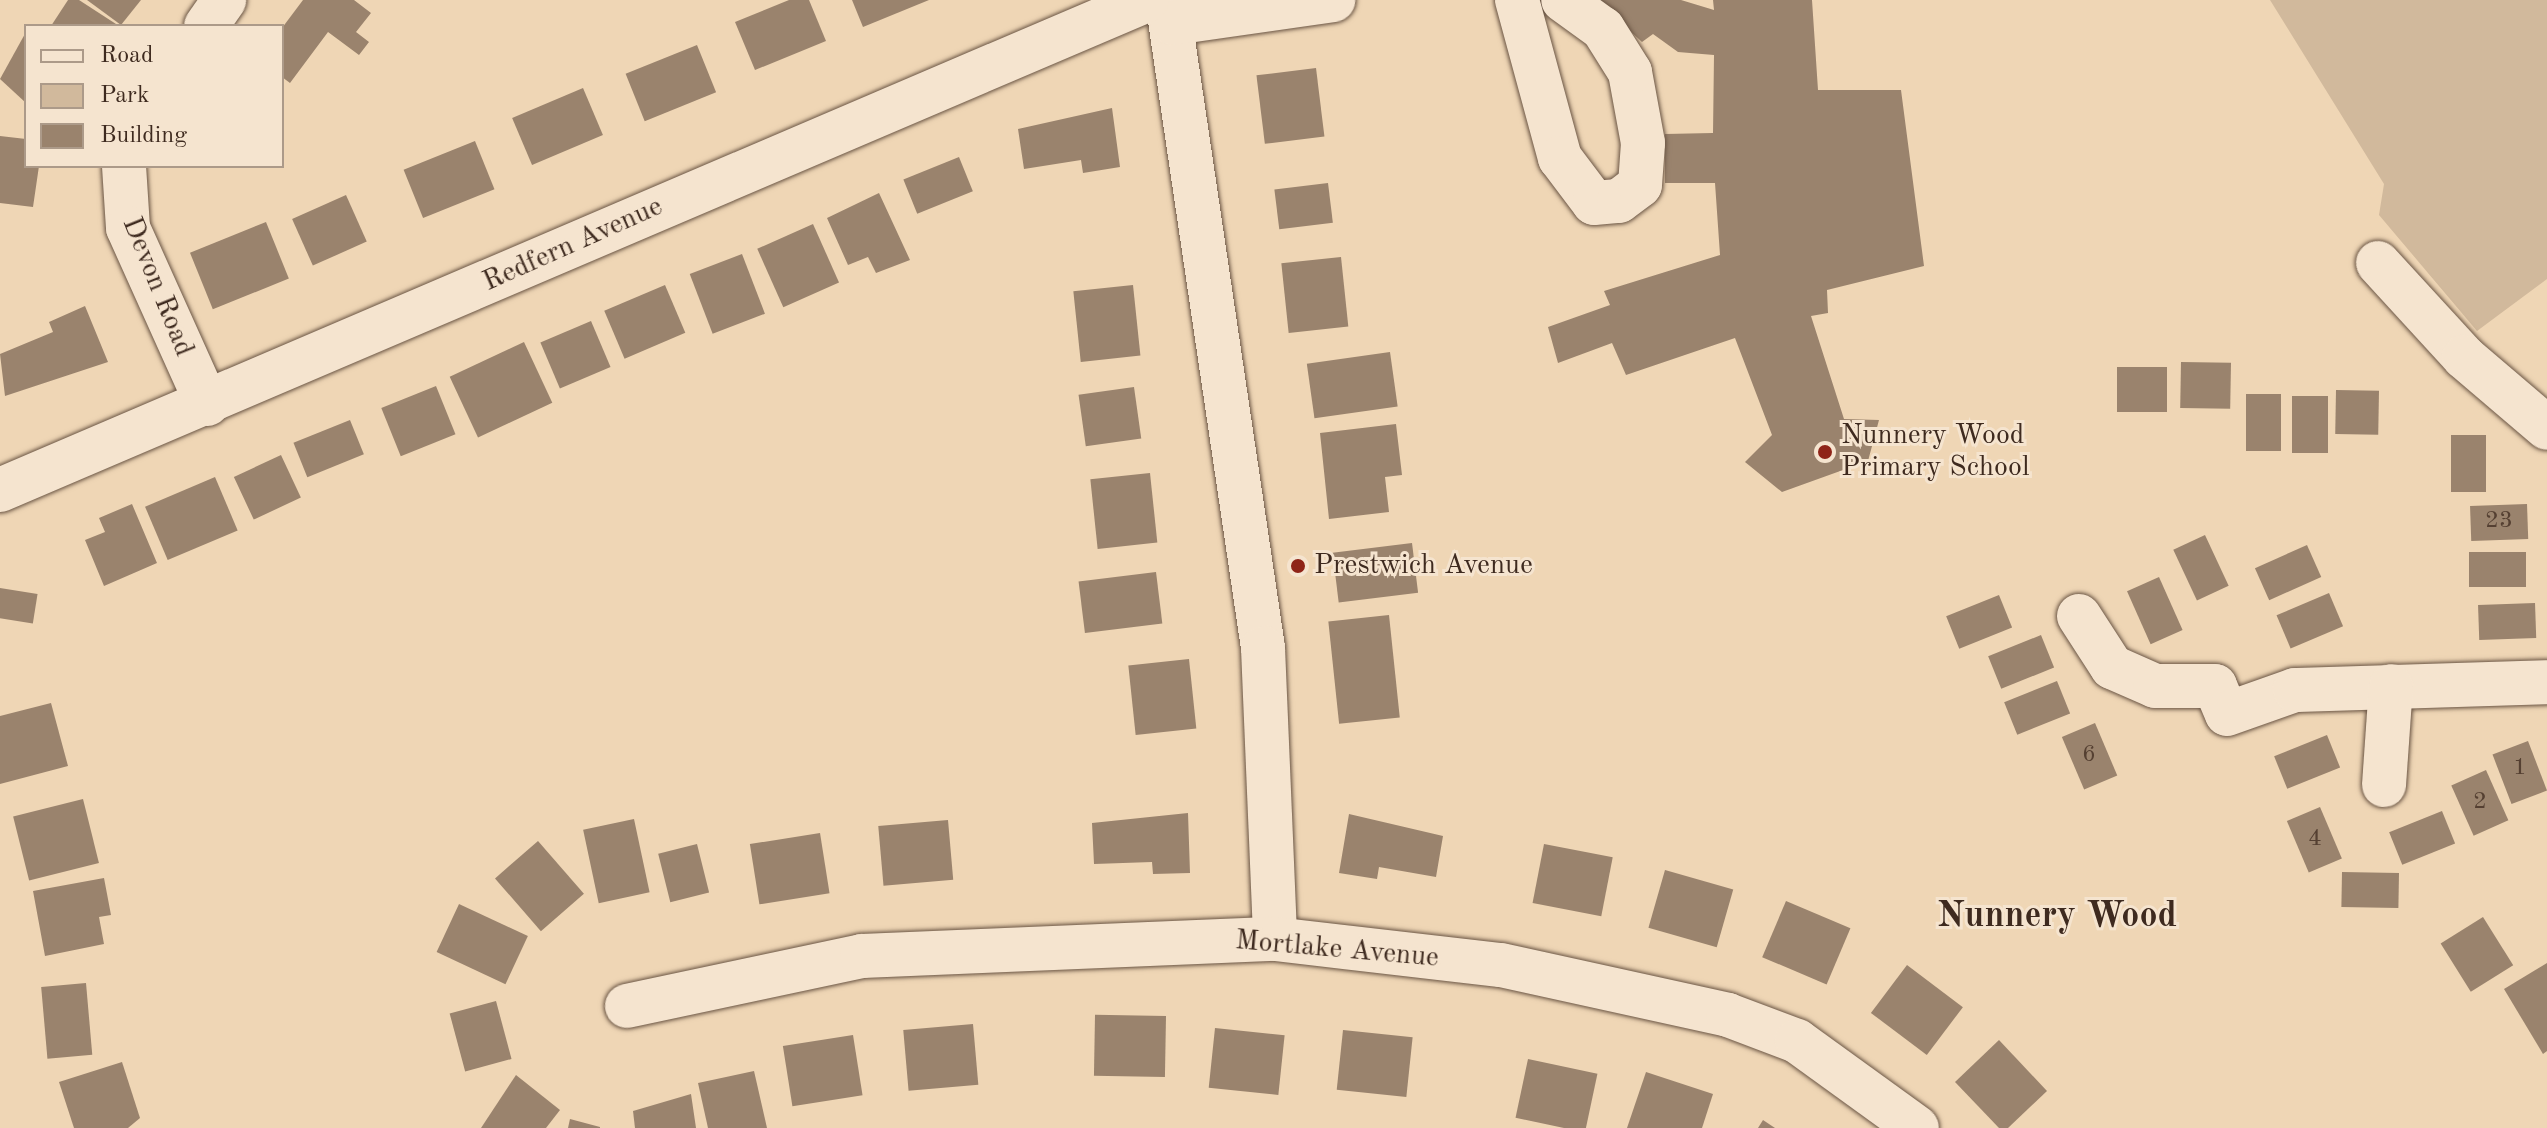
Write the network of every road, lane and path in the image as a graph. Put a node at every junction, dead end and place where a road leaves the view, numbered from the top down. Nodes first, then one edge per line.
1 (224, 0) edge
2 (1333, 0) edge
3 (1517, 0) edge
4 (1563, 0) edge
5 (1162, 8) edge
6 (207, 24) edge
7 (124, 168) edge
8 (2378, 263) dead end
9 (207, 404) junction
10 (2547, 428) edge
11 (0, 490) edge
12 (2079, 616) dead end
13 (2547, 682) edge
14 (2391, 686) junction
15 (2384, 785) dead end
16 (1275, 939) junction
17 (627, 1006) dead end
18 (1917, 1128) edge

1 - 6 street
2 - 5 street, Redfern Avenue
3 - 4 street
5 - 9 street, Redfern Avenue
5 - 16 street
7 - 9 street, Devon Road
8 - 10 street
9 - 11 street, Redfern Avenue
12 - 14 street
13 - 14 street
14 - 15 street
16 - 17 street, Mortlake Avenue
16 - 18 street, Mortlake Avenue

